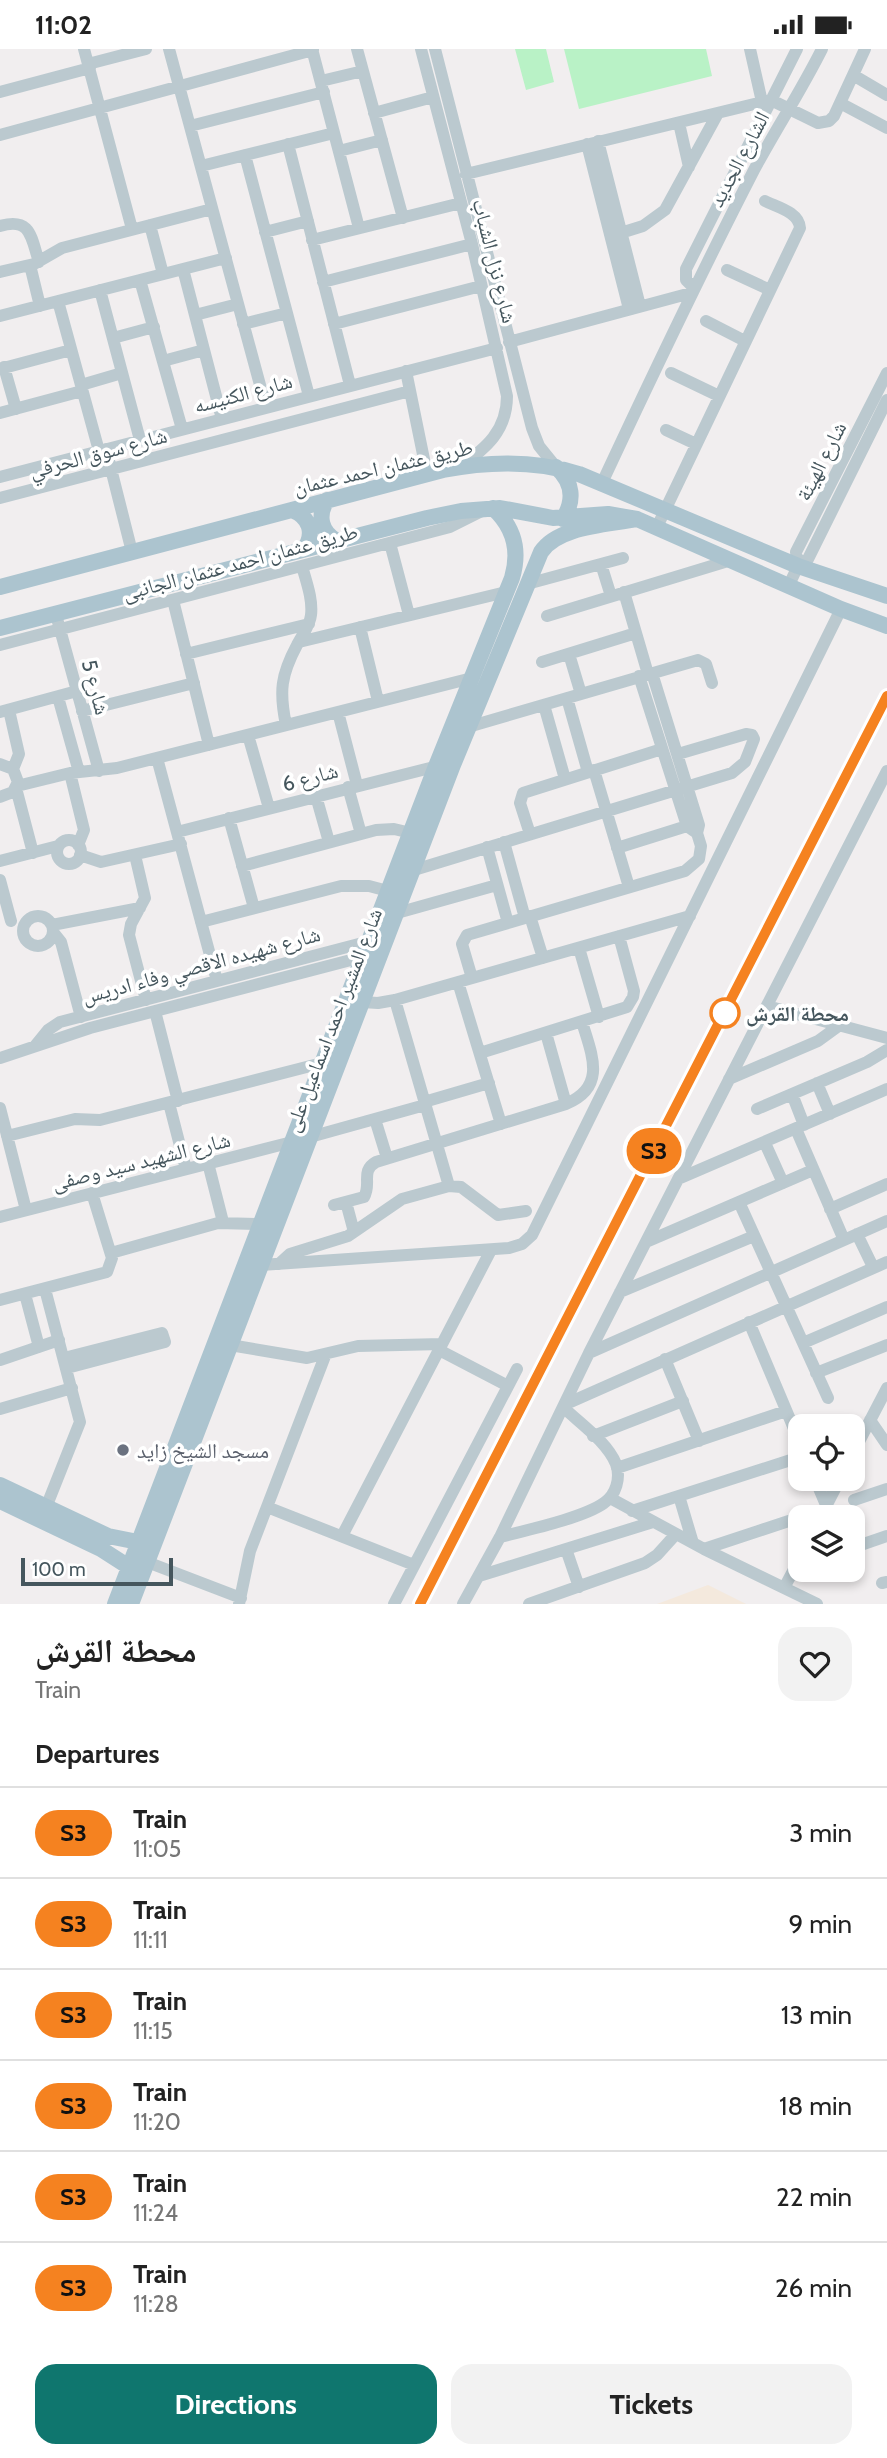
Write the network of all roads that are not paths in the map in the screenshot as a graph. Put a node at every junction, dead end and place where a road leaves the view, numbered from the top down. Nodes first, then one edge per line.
1 (84, 49) edge
2 (146, 49) edge
3 (169, 49) edge
4 (312, 49) edge
5 (357, 49) edge
6 (750, 49) edge
7 (797, 49) edge
8 (822, 49) edge
9 (865, 49) edge
10 (429, 54) edge
11 (89, 66) junction
12 (363, 71) junction
13 (853, 75) junction
14 (179, 86) junction
15 (322, 87) junction
16 (0, 92) edge
17 (887, 95) edge
18 (433, 97) junction
19 (766, 101) junction
20 (840, 103) junction
21 (100, 108) junction
22 (789, 109) junction
23 (374, 113) junction
24 (718, 113) junction
25 (679, 124) junction
26 (190, 125) junction
27 (887, 128) edge
28 (334, 133) junction
29 (0, 135) edge
30 (382, 140) junction
31 (593, 142) junction
32 (288, 145) junction
33 (339, 152) junction
34 (245, 155) junction
35 (201, 166) junction
36 (689, 167) junction
37 (466, 174) junction
38 (765, 201) dead end
39 (461, 203) junction
40 (212, 209) junction
41 (402, 218) junction
42 (308, 221) junction
43 (1, 223) edge
44 (150, 225) junction
45 (359, 228) junction
46 (132, 229) junction
47 (265, 232) junction
48 (616, 234) junction
49 (313, 240) junction
50 (472, 244) junction
51 (226, 258) junction
52 (34, 263) junction
53 (183, 269) junction
54 (727, 270) dead end
55 (0, 272) edge
56 (163, 274) junction
57 (140, 280) junction
58 (323, 282) junction
59 (481, 286) junction
60 (100, 290) junction
61 (692, 290) junction
62 (770, 290) junction
63 (58, 301) junction
64 (238, 304) junction
65 (40, 306) junction
66 (635, 307) junction
67 (287, 313) junction
68 (195, 315) junction
69 (0, 316) edge
70 (706, 321) dead end
71 (243, 324) junction
72 (334, 324) junction
73 (153, 327) junction
74 (113, 338) junction
75 (746, 341) junction
76 (503, 345) junction
77 (71, 350) junction
78 (204, 350) junction
79 (163, 361) junction
80 (2, 368) edge
81 (406, 371) junction
82 (122, 373) junction
83 (671, 373) dead end
84 (887, 373) edge
85 (350, 385) junction
86 (82, 388) junction
87 (410, 391) junction
88 (309, 396) junction
89 (719, 396) junction
90 (887, 400) edge
91 (266, 407) junction
92 (16, 409) junction
93 (0, 413) edge
94 (222, 419) junction
95 (182, 429) junction
96 (666, 431) dead end
97 (140, 440) junction
98 (696, 444) junction
99 (102, 450) junction
100 (460, 467) junction
101 (556, 467) junction
102 (111, 469) junction
103 (427, 474) junction
104 (0, 477) edge
105 (602, 483) junction
106 (0, 498) edge
107 (327, 500) junction
108 (490, 508) junction
109 (292, 510) junction
110 (664, 511) junction
111 (563, 519) junction
112 (637, 519) junction
113 (657, 527) junction
114 (337, 541) junction
115 (390, 543) junction
116 (132, 552) junction
117 (303, 558) junction
118 (623, 558) dead end
119 (728, 561) junction
120 (601, 564) junction
121 (805, 569) junction
122 (527, 585) junction
123 (0, 587) edge
124 (789, 587) junction
125 (506, 591) junction
126 (624, 592) junction
127 (611, 596) junction
128 (887, 596) edge
129 (173, 600) junction
130 (847, 612) junction
131 (409, 615) junction
132 (547, 616) dead end
133 (58, 622) junction
134 (309, 624) junction
135 (887, 626) edge
136 (360, 627) junction
137 (0, 628) edge
138 (636, 633) junction
139 (299, 642) junction
140 (0, 645) edge
141 (186, 654) junction
142 (569, 654) junction
143 (542, 662) dead end
144 (646, 675) junction
145 (472, 678) junction
146 (194, 683) junction
147 (712, 683) dead end
148 (77, 691) junction
149 (581, 694) junction
150 (58, 697) junction
151 (566, 698) junction
152 (378, 701) junction
153 (544, 705) junction
154 (5, 711) edge
155 (82, 711) junction
156 (338, 712) junction
157 (286, 725) junction
158 (468, 727) junction
159 (248, 735) junction
160 (209, 745) junction
161 (662, 749) junction
162 (678, 754) junction
163 (157, 758) junction
164 (746, 762) junction
165 (453, 765) junction
166 (436, 766) junction
167 (6, 767) edge
168 (762, 769) junction
169 (99, 771) junction
170 (591, 771) junction
171 (887, 771) edge
172 (74, 773) junction
173 (565, 779) junction
174 (353, 786) junction
175 (16, 787) junction
176 (682, 788) junction
177 (316, 796) junction
178 (0, 797) edge
179 (269, 808) junction
180 (606, 811) junction
181 (229, 818) junction
182 (692, 830) junction
183 (411, 833) junction
184 (361, 834) junction
185 (530, 834) junction
186 (179, 838) junction
187 (330, 842) junction
188 (504, 842) junction
189 (58, 846) junction
190 (487, 847) junction
191 (617, 848) junction
192 (79, 850) junction
193 (33, 853) junction
194 (135, 855) junction
195 (0, 861) edge
196 (242, 866) junction
197 (414, 870) junction
198 (0, 880) edge
199 (497, 885) junction
200 (629, 887) junction
201 (388, 891) junction
202 (140, 908) junction
203 (254, 908) junction
204 (397, 913) junction
205 (690, 916) junction
206 (528, 917) junction
207 (6, 921) edge
208 (201, 922) junction
209 (508, 923) junction
210 (25, 924) junction
211 (53, 929) junction
212 (619, 936) junction
213 (384, 946) junction
214 (579, 948) junction
215 (366, 949) junction
216 (543, 958) junction
217 (472, 978) junction
218 (217, 981) junction
219 (458, 982) junction
220 (184, 996) junction
221 (146, 1000) junction
222 (395, 1000) junction
223 (362, 1002) junction
224 (767, 1006) junction
225 (155, 1011) junction
226 (81, 1017) junction
227 (599, 1017) junction
228 (583, 1022) junction
229 (839, 1025) junction
230 (546, 1033) junction
231 (887, 1038) edge
232 (35, 1047) junction
233 (887, 1050) edge
234 (480, 1053) junction
235 (0, 1058) edge
236 (322, 1063) junction
237 (729, 1079) junction
238 (489, 1083) junction
239 (817, 1083) junction
240 (887, 1089) edge
241 (792, 1094) junction
242 (173, 1102) junction
243 (425, 1104) junction
244 (566, 1104) junction
245 (0, 1108) edge
246 (757, 1109) dead end
247 (830, 1114) junction
248 (375, 1119) junction
249 (501, 1124) junction
250 (800, 1127) junction
251 (7, 1136) junction
252 (310, 1137) junction
253 (292, 1142) junction
254 (437, 1143) junction
255 (765, 1143) junction
256 (387, 1158) junction
257 (208, 1163) junction
258 (186, 1169) junction
259 (813, 1170) junction
260 (678, 1179) junction
261 (783, 1183) junction
262 (887, 1184) edge
263 (449, 1186) junction
264 (92, 1193) junction
265 (739, 1202) junction
266 (830, 1209) junction
267 (26, 1210) junction
268 (526, 1212) dead end
269 (0, 1217) edge
270 (887, 1220) edge
271 (223, 1222) junction
272 (261, 1224) junction
273 (354, 1232) junction
274 (857, 1234) junction
275 (754, 1235) junction
276 (844, 1240) junction
277 (646, 1242) junction
278 (491, 1250) junction
279 (111, 1254) junction
280 (887, 1262) edge
281 (254, 1263) junction
282 (279, 1264) junction
283 (873, 1267) junction
284 (771, 1272) junction
285 (45, 1289) junction
286 (620, 1292) junction
287 (25, 1294) junction
288 (0, 1300) edge
289 (786, 1306) junction
290 (887, 1307) edge
291 (749, 1322) junction
292 (164, 1338) dead end
293 (59, 1340) junction
294 (803, 1343) junction
295 (230, 1345) junction
296 (887, 1345) edge
297 (39, 1347) junction
298 (440, 1347) junction
299 (589, 1353) junction
300 (325, 1356) junction
301 (665, 1359) junction
302 (0, 1360) edge
303 (65, 1363) junction
304 (517, 1369) dead end
305 (817, 1373) junction
306 (508, 1386) junction
307 (72, 1388) junction
308 (887, 1388) edge
309 (828, 1398) dead end
310 (682, 1401) junction
311 (565, 1406) junction
312 (0, 1409) edge
313 (786, 1411) junction
314 (788, 1416) edge
315 (870, 1420) junction
316 (865, 1430) edge
317 (593, 1436) junction
318 (886, 1437) edge
319 (699, 1441) junction
320 (788, 1461) edge
321 (617, 1468) junction
322 (0, 1485) edge
323 (887, 1489) edge
324 (679, 1496) junction
325 (610, 1498) junction
326 (854, 1500) dead end
327 (0, 1501) edge
328 (267, 1507) junction
329 (632, 1511) junction
330 (43, 1514) junction
331 (788, 1521) edge
332 (653, 1522) junction
333 (676, 1534) junction
334 (342, 1536) junction
335 (887, 1536) edge
336 (500, 1538) junction
337 (138, 1542) junction
338 (865, 1544) edge
339 (698, 1546) junction
340 (566, 1549) junction
341 (147, 1562) junction
342 (414, 1565) junction
343 (129, 1567) junction
344 (479, 1576) junction
345 (788, 1580) edge
346 (577, 1588) junction
347 (784, 1588) junction
348 (240, 1601) edge
349 (115, 1604) edge
350 (131, 1604) edge
351 (394, 1604) edge
352 (463, 1604) edge
353 (529, 1604) edge
354 (567, 1604) edge
355 (817, 1604) edge

1 - 11 street
2 - 11 street
3 - 14 street
4 - 14 street
4 - 15 street
5 - 12 street
6 - 19 street
7 - 19 street, الشارع الجديد
8 - 22 street, الشارع الجديد
9 - 13 street
10 - 18 street, شارع نزل الشباب
10 - 37 street, شارع نزل الشباب
11 - 16 street
11 - 21 street
12 - 15 street
12 - 23 street
13 - 17 street
13 - 20 street
14 - 21 street
14 - 26 street
15 - 26 street
15 - 28 street
18 - 23 street
18 - 39 street, شارع نزل الشباب
19 - 22 street
19 - 24 street
19 - 61 street, الشارع الجديد
20 - 22 street
20 - 27 street
21 - 29 street
21 - 46 street
22 - 61 street, الشارع الجديد
23 - 30 street
24 - 25 street
24 - 36 street
25 - 31 street
25 - 36 street
26 - 35 street
28 - 32 street
28 - 33 street
30 - 33 street
30 - 41 street
31 - 37 street
31 - 48 street
32 - 34 street
32 - 42 street
33 - 45 street
34 - 35 street
34 - 47 street
35 - 40 street
36 - 48 street
37 - 76 street, شارع نزل الشباب
38 - 62 street
39 - 41 street
39 - 50 street, شارع نزل الشباب
40 - 44 street
40 - 51 street
41 - 45 street
42 - 47 street
42 - 49 street
43 - 52 street
44 - 46 street
44 - 56 street
45 - 49 street
46 - 52 street
47 - 67 street
48 - 66 street
49 - 58 street
50 - 58 street
50 - 59 street, شارع نزل الشباب
51 - 53 street
51 - 64 street
52 - 55 street
52 - 65 street
53 - 56 street
53 - 68 street
54 - 62 street
56 - 57 street
57 - 60 street
57 - 73 street
58 - 72 street
59 - 72 street
59 - 76 street, شارع نزل الشباب
60 - 63 street
60 - 74 street
61 - 66 street, شارع الكنيسه
61 - 105 street, الشارع الجديد
62 - 75 street
63 - 65 street
63 - 77 street
64 - 68 street
64 - 71 street
65 - 69 street
66 - 76 street, شارع الكنيسه
67 - 71 street
67 - 88 street
68 - 78 street
70 - 75 street
71 - 91 street
72 - 85 street
73 - 74 street
73 - 79 street
74 - 82 street
75 - 89 street
76 - 81 street, شارع الكنيسه
76 - 100 street, شارع نزل الشباب
76 - 101 street, شارع نزل الشباب
77 - 80 street
77 - 86 street
78 - 79 street
78 - 94 street
79 - 95 street
80 - 92 street
81 - 85 street, شارع الكنيسه
81 - 87 street
82 - 86 street
82 - 97 street
83 - 89 street
84 - 121 street, شارع الهيئة
85 - 88 street, شارع الكنيسه
86 - 92 street
86 - 99 street
87 - 102 street, شارع سوق الحرفي
87 - 103 street
88 - 91 street, شارع الكنيسه
89 - 98 street
90 - 121 street, شارع الهيئة
91 - 94 street, شارع الكنيسه
92 - 93 street
94 - 95 street, شارع الكنيسه
95 - 97 street, شارع الكنيسه
96 - 98 street
97 - 99 street, شارع الكنيسه
98 - 110 street
99 - 102 street
99 - 104 street, شارع الكنيسه
100 - 101 main road, طريق عثمان احمد عثمان
100 - 103 main road, طريق عثمان احمد عثمان
101 - 105 main road, طريق عثمان احمد عثمان
101 - 111 main road
102 - 106 street, شارع سوق الحرفي
102 - 116 street
103 - 107 main road, طريق عثمان احمد عثمان
105 - 110 main road, طريق عثمان احمد عثمان
107 - 109 main road, طريق عثمان احمد عثمان
107 - 114 main road
108 - 111 main road
108 - 114 main road
108 - 115 street, طريق عثمان احمد عثمان الجانبى
108 - 125 main road, شارع المشير احمد اسماعيل على
109 - 116 main road, طريق عثمان احمد عثمان
109 - 117 main road
110 - 113 street
110 - 121 main road, طريق عثمان احمد عثمان
111 - 112 main road
112 - 113 main road
112 - 122 main road, شارع المشير احمد اسماعيل على
113 - 119 main road
114 - 117 main road
115 - 117 street, طريق عثمان احمد عثمان الجانبى
115 - 131 street
116 - 123 main road, طريق عثمان احمد عثمان
117 - 129 street, طريق عثمان احمد عثمان الجانبى
117 - 133 main road
117 - 134 street
118 - 120 street
119 - 124 main road
119 - 126 street
120 - 122 street
120 - 127 street
121 - 124 street, شارع الهيئة
121 - 128 main road, طريق عثمان احمد عثمان
121 - 130 main road
122 - 158 main road, شارع المشير احمد اسماعيل على
124 - 130 main road
125 - 131 street
125 - 145 main road, شارع المشير احمد اسماعيل على
126 - 127 street
126 - 138 street
127 - 132 street
129 - 133 street, طريق عثمان احمد عثمان الجانبى
129 - 141 street
130 - 135 main road
130 - 168 street
131 - 136 street
133 - 137 main road
133 - 140 street, طريق عثمان احمد عثمان الجانبى
133 - 148 street, شارع 5
134 - 139 street
134 - 141 street
136 - 139 street
136 - 152 street
138 - 142 street
138 - 144 street
139 - 157 street
141 - 146 street
142 - 143 street
142 - 149 street
144 - 147 street
144 - 149 street
144 - 161 street
144 - 162 street
145 - 152 street
145 - 166 main road, شارع المشير احمد اسماعيل على
146 - 155 street
146 - 160 street
148 - 150 street
148 - 155 street, شارع 5
149 - 151 street
150 - 154 street
150 - 172 street
151 - 153 street
151 - 170 street
152 - 156 street
153 - 158 street
153 - 173 street
154 - 167 street
155 - 169 street, شارع 5
156 - 157 street
156 - 174 street
157 - 159 street
158 - 165 main road, شارع المشير احمد اسماعيل على
159 - 160 street
159 - 179 street
160 - 163 street
161 - 170 street
161 - 176 street
162 - 164 street
162 - 176 street
163 - 169 street
163 - 186 street
164 - 168 street
164 - 176 street
165 - 166 street, شارع 6
165 - 197 main road, شارع المشير احمد اسماعيل على
166 - 174 street, شارع 6
166 - 183 main road, شارع المشير احمد اسماعيل على
167 - 175 street
168 - 205 street
169 - 172 street
170 - 173 street
170 - 180 street
171 - 224 street
172 - 175 street
172 - 192 street
173 - 185 street
174 - 177 street, شارع 6
174 - 184 street
175 - 178 street
175 - 193 street
176 - 180 street
176 - 182 street
177 - 179 street, شارع 6
177 - 187 street
179 - 181 street, شارع 6
180 - 185 street
180 - 191 street
181 - 186 street, شارع 6
181 - 196 street
182 - 191 street
182 - 200 street
183 - 184 street
183 - 201 main road, شارع المشير احمد اسماعيل على
184 - 187 street
185 - 188 street
186 - 194 street
186 - 208 street
187 - 196 street
188 - 190 street
188 - 206 street
189 - 192 street
189 - 192 street
189 - 193 street
190 - 197 street
190 - 199 street
191 - 200 street
192 - 194 street
193 - 195 street
194 - 202 street
196 - 203 street
197 - 204 main road, شارع المشير احمد اسماعيل على
198 - 207 street
199 - 204 street
199 - 209 street
200 - 206 street
201 - 203 street
201 - 215 main road, شارع المشير احمد اسماعيل على
202 - 211 street
202 - 221 street
203 - 208 street
204 - 213 main road, شارع المشير احمد اسماعيل على
205 - 212 street
205 - 278 street
206 - 209 street
206 - 216 street
207 - 210 street
208 - 218 street
209 - 217 street
210 - 211 street
210 - 211 street
211 - 226 street
212 - 214 street
212 - 227 street
213 - 215 street, شارع شهيده الاقصي وفاء ادريس
213 - 223 main road, شارع المشير احمد اسماعيل على
214 - 216 street
214 - 227 street
215 - 218 street, شارع شهيده الاقصي وفاء ادريس
215 - 220 street, شارع شهيده الاقصي وفاء ادريس
215 - 236 main road, شارع المشير احمد اسماعيل على
216 - 217 street
217 - 219 street
218 - 220 street, شارع شهيده الاقصي وفاء ادريس
219 - 222 street
219 - 234 street
220 - 221 street, شارع شهيده الاقصي وفاء ادريس
220 - 225 street, شارع شهيده الاقصي وفاء ادريس
221 - 226 street, شارع شهيده الاقصي وفاء ادريس
222 - 223 street
222 - 243 street
223 - 252 main road, شارع المشير احمد اسماعيل على
224 - 229 street
224 - 237 street
225 - 232 street, شارع شهيده الاقصي وفاء ادريس
225 - 242 street
226 - 232 street, شارع شهيده الاقصي وفاء ادريس
227 - 228 street
228 - 230 street
228 - 244 street
229 - 231 street
229 - 237 street
230 - 234 street
230 - 244 street
232 - 235 street, شارع شهيده الاقصي وفاء ادريس
233 - 239 street
234 - 238 street
236 - 242 street
236 - 253 main road, شارع المشير احمد اسماعيل على
237 - 260 street
238 - 243 street
238 - 249 street
239 - 241 street
239 - 247 street
240 - 247 street
241 - 246 street
241 - 250 street
242 - 251 street
242 - 258 street
243 - 248 street
243 - 254 street
244 - 249 street
245 - 251 street
247 - 250 street
248 - 252 street
248 - 256 street
249 - 254 street
250 - 255 street
250 - 259 street
251 - 267 street
252 - 281 main road, شارع المشير احمد اسماعيل على
253 - 257 street, شارع الشهيد سيد وصفى
253 - 272 main road, شارع المشير احمد اسماعيل على
254 - 256 street
254 - 263 street
255 - 260 street
255 - 261 street
256 - 273 street
257 - 258 street, شارع الشهيد سيد وصفى
257 - 271 street
258 - 264 street, شارع الشهيد سيد وصفى
259 - 261 street
259 - 266 street
260 - 277 street
261 - 265 street
262 - 266 street
263 - 268 street
263 - 273 street
264 - 267 street, شارع الشهيد سيد وصفى
264 - 279 street
265 - 275 street
265 - 277 street
266 - 276 street
267 - 269 street, شارع الشهيد سيد وصفى
270 - 274 street
271 - 272 street
271 - 279 street
272 - 281 main road, شارع المشير احمد اسماعيل على
273 - 282 street
274 - 276 street
274 - 283 street
275 - 284 street
275 - 286 street
276 - 284 street
277 - 286 street
278 - 282 street
278 - 298 street
279 - 285 street
280 - 283 street
281 - 282 street
281 - 295 main road, شارع المشير احمد اسماعيل على
281 - 337 main road, شارع المشير احمد اسماعيل على
283 - 289 street
284 - 289 street
284 - 299 street
285 - 287 street
285 - 293 street
286 - 299 street
287 - 288 street
287 - 297 street
289 - 291 street
289 - 294 street
290 - 294 street
291 - 301 street
291 - 313 street
292 - 303 street
293 - 297 street
293 - 303 street
294 - 305 street
295 - 300 street
295 - 341 main road, شارع المشير احمد اسماعيل على
296 - 305 street
297 - 302 street
298 - 300 street
298 - 306 street
298 - 334 street
299 - 311 street
300 - 328 street
301 - 310 street
301 - 311 street
303 - 307 street
304 - 306 street
305 - 309 street
306 - 342 street
307 - 312 street
307 - 330 street
308 - 315 street
310 - 317 street
310 - 319 street
311 - 317 street
311 - 336 street
313 - 314 street
313 - 319 street
315 - 316 street
315 - 318 street
317 - 321 street
319 - 321 street
320 - 324 street
321 - 325 street
322 - 330 main road
323 - 326 street
324 - 329 street
324 - 339 street
325 - 329 street
325 - 336 street
327 - 330 main road
328 - 334 street
328 - 348 street
329 - 332 street
330 - 337 main road
330 - 343 main road
331 - 339 street
332 - 333 street
332 - 340 street
333 - 339 street
333 - 346 street
334 - 342 street
335 - 338 street
336 - 344 street
337 - 343 main road, شارع المشير احمد اسماعيل على
339 - 347 street
340 - 344 street
340 - 346 street
341 - 348 street
341 - 350 main road, شارع المشير احمد اسماعيل على
342 - 351 street
343 - 349 main road, شارع المشير احمد اسماعيل على
344 - 352 street
345 - 347 street
346 - 353 street
346 - 354 street
347 - 355 street

